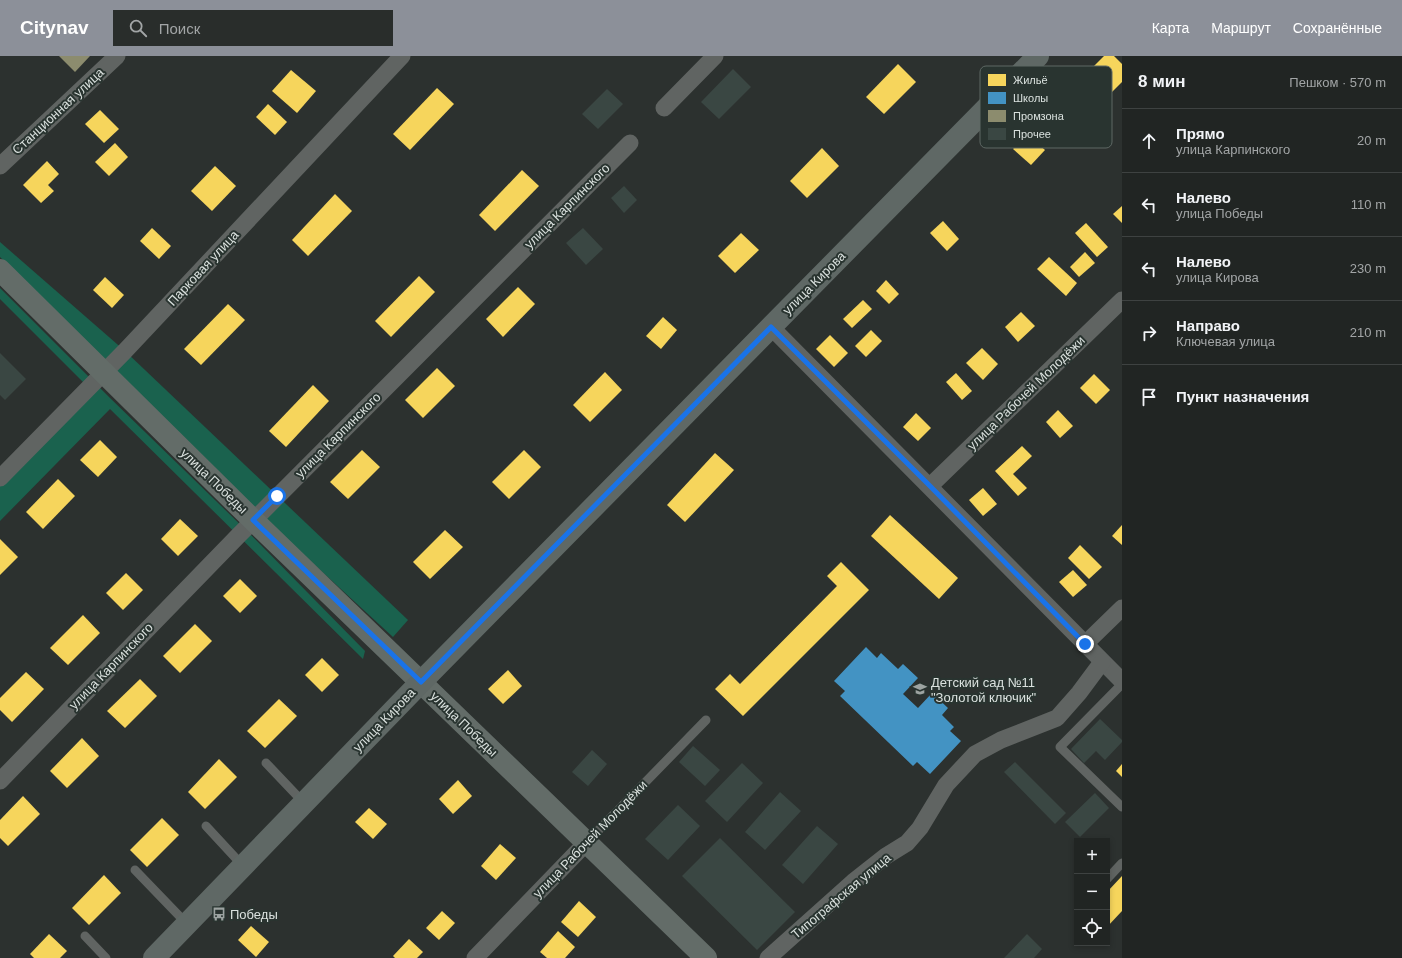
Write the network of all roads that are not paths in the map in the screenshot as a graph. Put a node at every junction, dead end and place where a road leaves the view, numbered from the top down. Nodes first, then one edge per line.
1 (117, 56) edge
2 (402, 56) edge
3 (715, 56) edge
4 (1038, 56) edge
5 (1028, 66) edge
6 (664, 108) dead end
7 (980, 115) edge
8 (630, 143) dead end
9 (0, 166) edge
10 (0, 270) edge
11 (1122, 300) edge
12 (771, 327) junction
13 (103, 372) junction
14 (0, 478) edge
15 (930, 486) junction
16 (253, 520) junction
17 (1122, 608) edge
18 (1085, 644) junction
19 (1102, 662) junction
20 (421, 682) junction
21 (1122, 682) edge
22 (706, 720) dead end
23 (266, 763) dead end
24 (0, 781) edge
25 (304, 803) junction
26 (1122, 807) edge
27 (206, 826) dead end
28 (587, 842) junction
29 (1122, 863) edge
30 (243, 866) junction
31 (135, 870) dead end
32 (1110, 876) edge
33 (187, 924) junction
34 (85, 936) dead end
35 (106, 958) edge
36 (154, 958) edge
37 (475, 958) edge
38 (706, 958) edge
39 (768, 958) edge

1 - 9 street, Станционная улица
2 - 13 street, Парковая улица
3 - 6 street
4 - 5 main road, улица Кирова
7 - 12 main road, улица Кирова
8 - 16 street, улица Карпинского
10 - 13 main road, улица Победы
11 - 15 street, улица Рабочей Молодёжи
12 - 15 street
12 - 20 main road, улица Кирова
13 - 14 street, Парковая улица
13 - 16 main road, улица Победы
15 - 18 street
16 - 20 main road, улица Победы
16 - 24 street, улица Карпинского
17 - 18 street
18 - 19 street
19 - 21 street
19 - 39 street, Типографская улица
20 - 25 main road, улица Кирова
20 - 28 main road, улица Победы
21 - 26 lane
22 - 28 lane, улица Рабочей Молодёжи
23 - 25 lane
25 - 30 main road, улица Кирова
27 - 30 lane
28 - 37 street, улица Рабочей Молодёжи
28 - 38 main road, улица Победы
29 - 32 lane
30 - 33 main road, улица Кирова
31 - 33 lane
33 - 36 main road, улица Кирова
34 - 35 lane

